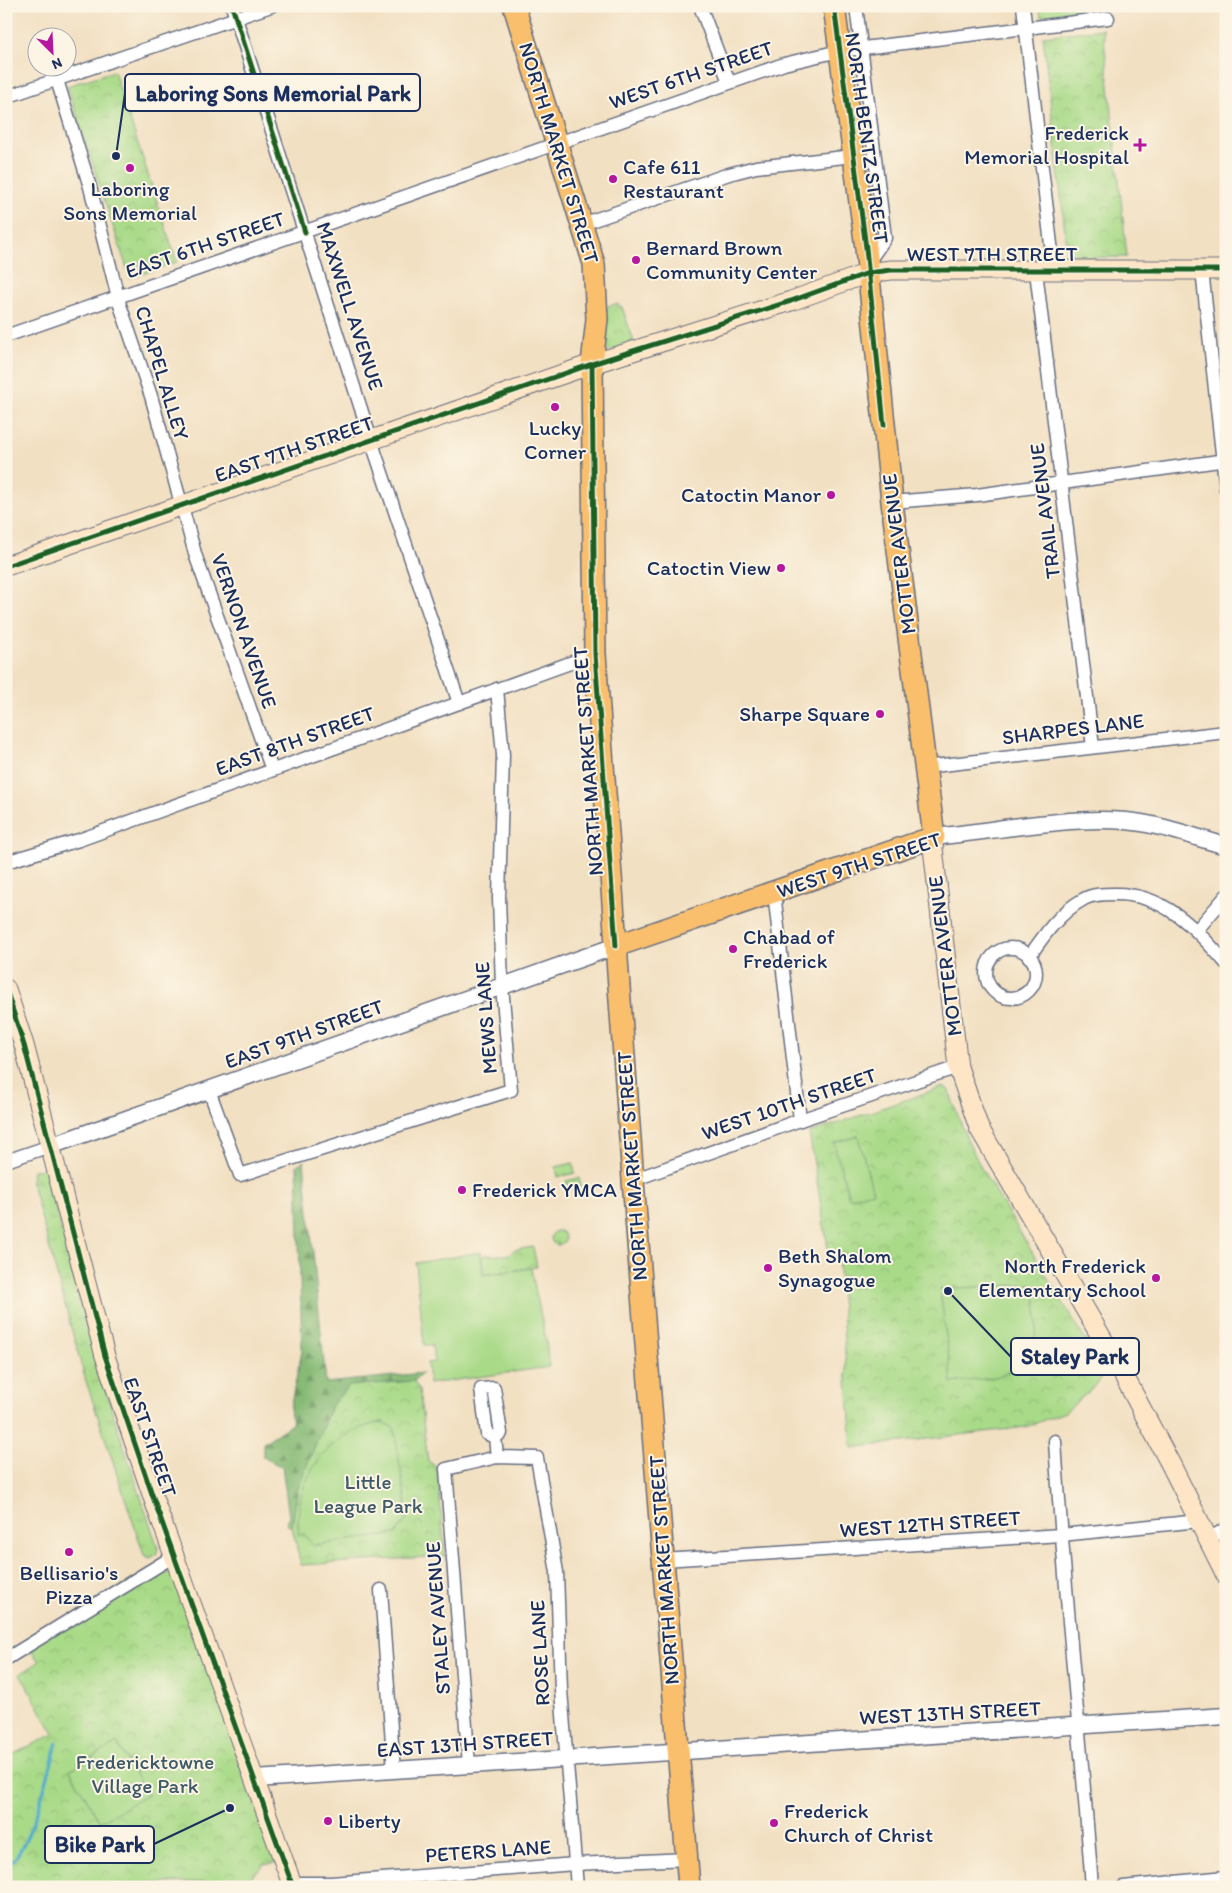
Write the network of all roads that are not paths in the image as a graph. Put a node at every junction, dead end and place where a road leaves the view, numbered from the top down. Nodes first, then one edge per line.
1 (271, 6) edge
2 (514, 6) edge
3 (700, 6) edge
4 (834, 6) edge
5 (856, 6) edge
6 (1023, 6) edge
7 (233, 13) edge
8 (1108, 18) dead end
9 (1026, 29) junction
10 (862, 49) junction
11 (840, 51) junction
12 (57, 80) junction
13 (729, 82) junction
14 (6, 97) edge
15 (558, 143) junction
16 (853, 156) junction
17 (582, 224) junction
18 (305, 232) junction
19 (867, 269) junction
20 (1054, 270) junction
21 (1202, 270) junction
22 (1226, 270) edge
23 (1036, 271) junction
24 (119, 296) junction
25 (6, 336) edge
26 (592, 364) junction
27 (371, 440) junction
28 (1224, 460) edge
29 (1062, 482) junction
30 (1226, 490) edge
31 (892, 502) junction
32 (182, 505) junction
33 (6, 566) edge
34 (595, 654) junction
35 (497, 689) junction
36 (459, 703) junction
37 (1226, 732) edge
38 (1092, 747) junction
39 (925, 767) junction
40 (272, 770) junction
41 (934, 837) junction
42 (1226, 846) edge
43 (6, 862) edge
44 (774, 892) junction
45 (1226, 896) edge
46 (1196, 930) junction
47 (616, 946) junction
48 (1029, 957) dead end
49 (1226, 963) edge
50 (502, 986) junction
51 (6, 989) edge
52 (958, 1067) junction
53 (209, 1090) junction
54 (800, 1120) junction
55 (50, 1146) junction
56 (6, 1161) edge
57 (633, 1180) junction
58 (495, 1437) dead end
59 (1055, 1441) dead end
60 (497, 1457) junction
61 (1199, 1521) junction
62 (1226, 1530) edge
63 (1061, 1534) junction
64 (1208, 1539) junction
65 (174, 1556) junction
66 (663, 1560) junction
67 (1226, 1575) edge
68 (381, 1590) dead end
69 (6, 1659) edge
70 (1226, 1716) edge
71 (1080, 1727) junction
72 (678, 1751) junction
73 (567, 1758) junction
74 (469, 1765) junction
75 (394, 1771) junction
76 (255, 1779) junction
77 (688, 1859) junction
78 (575, 1864) junction
79 (1226, 1877) edge
80 (293, 1885) edge
81 (578, 1887) edge
82 (690, 1887) edge
83 (1092, 1887) edge
84 (1123, 1887) edge

1 - 7 street
2 - 15 main road, NORTH MARKET STREET
3 - 13 street
4 - 11 main road, NORTH BENTZ STREET
5 - 10 street, NORTH BENTZ STREET
6 - 9 street
7 - 12 street
7 - 18 street, MAXWELL AVENUE
8 - 9 street, WEST 6TH STREET
9 - 10 street, WEST 6TH STREET
9 - 20 street
10 - 11 street, WEST 6TH STREET
10 - 19 street, NORTH BENTZ STREET
11 - 13 street, WEST 6TH STREET
11 - 16 main road, NORTH BENTZ STREET
12 - 14 street
12 - 24 street, CHAPEL ALLEY
13 - 15 street, WEST 6TH STREET
15 - 17 main road, NORTH MARKET STREET
15 - 18 street, EAST 6TH STREET
16 - 17 street
16 - 19 main road, NORTH BENTZ STREET
17 - 26 main road, NORTH MARKET STREET
18 - 24 street, EAST 6TH STREET
18 - 27 street, MAXWELL AVENUE
19 - 23 main road, WEST 7TH STREET
19 - 26 main road, WEST 7TH STREET
19 - 31 main road, MOTTER AVENUE
20 - 21 main road, WEST 7TH STREET
20 - 23 main road, WEST 7TH STREET
21 - 22 main road, WEST 7TH STREET
21 - 28 street
23 - 29 street, TRAIL AVENUE
24 - 25 street, EAST 6TH STREET
24 - 32 street, CHAPEL ALLEY
26 - 27 main road, EAST 7TH STREET
26 - 34 main road, NORTH MARKET STREET
27 - 32 main road, EAST 7TH STREET
27 - 36 street, MAXWELL AVENUE
28 - 29 street
28 - 30 street
29 - 31 street
29 - 38 street, TRAIL AVENUE
31 - 39 main road, MOTTER AVENUE
32 - 33 main road, EAST 7TH STREET
32 - 40 street, VERNON AVENUE
34 - 35 street, EAST 8TH STREET
34 - 47 main road, NORTH MARKET STREET
35 - 36 street, EAST 8TH STREET
35 - 50 street, MEWS LANE
36 - 40 street, EAST 8TH STREET
37 - 38 street, SHARPES LANE
38 - 39 street, SHARPES LANE
39 - 41 main road, MOTTER AVENUE
40 - 43 street, EAST 8TH STREET
41 - 42 street, WEST 9TH STREET
41 - 44 main road, WEST 9TH STREET
41 - 52 main road, MOTTER AVENUE
44 - 47 main road, WEST 9TH STREET
44 - 54 street
45 - 46 street
46 - 48 street
46 - 49 street
47 - 50 street, EAST 9TH STREET
47 - 57 main road, NORTH MARKET STREET
50 - 53 street, EAST 9TH STREET
50 - 53 street, MEWS LANE
51 - 55 main road, EAST STREET
52 - 54 street, WEST 10TH STREET
52 - 61 main road, MOTTER AVENUE
53 - 55 street, EAST 9TH STREET
54 - 57 street, WEST 10TH STREET
55 - 56 street, EAST 9TH STREET
55 - 65 main road, EAST STREET
57 - 66 main road, NORTH MARKET STREET
58 - 60 street
59 - 63 street
60 - 73 street, ROSE LANE
60 - 74 street, STALEY AVENUE
61 - 63 street, WEST 12TH STREET
61 - 64 main road, MOTTER AVENUE
62 - 64 street
63 - 66 street, WEST 12TH STREET
63 - 71 street
64 - 67 main road, MOTTER AVENUE
65 - 69 street
65 - 76 main road, EAST STREET
66 - 72 main road, NORTH MARKET STREET
68 - 75 street
70 - 71 street, WEST 13TH STREET
71 - 72 street, WEST 13TH STREET
71 - 83 street
72 - 73 street, EAST 13TH STREET
72 - 77 main road, NORTH MARKET STREET
73 - 74 street, EAST 13TH STREET
73 - 78 street, ROSE LANE
74 - 75 street, EAST 13TH STREET
75 - 76 street, EAST 13TH STREET
76 - 80 main road, EAST STREET
77 - 78 street, PETERS LANE
77 - 82 main road, NORTH MARKET STREET
78 - 80 street, PETERS LANE
78 - 81 street, ROSE LANE
79 - 84 street

